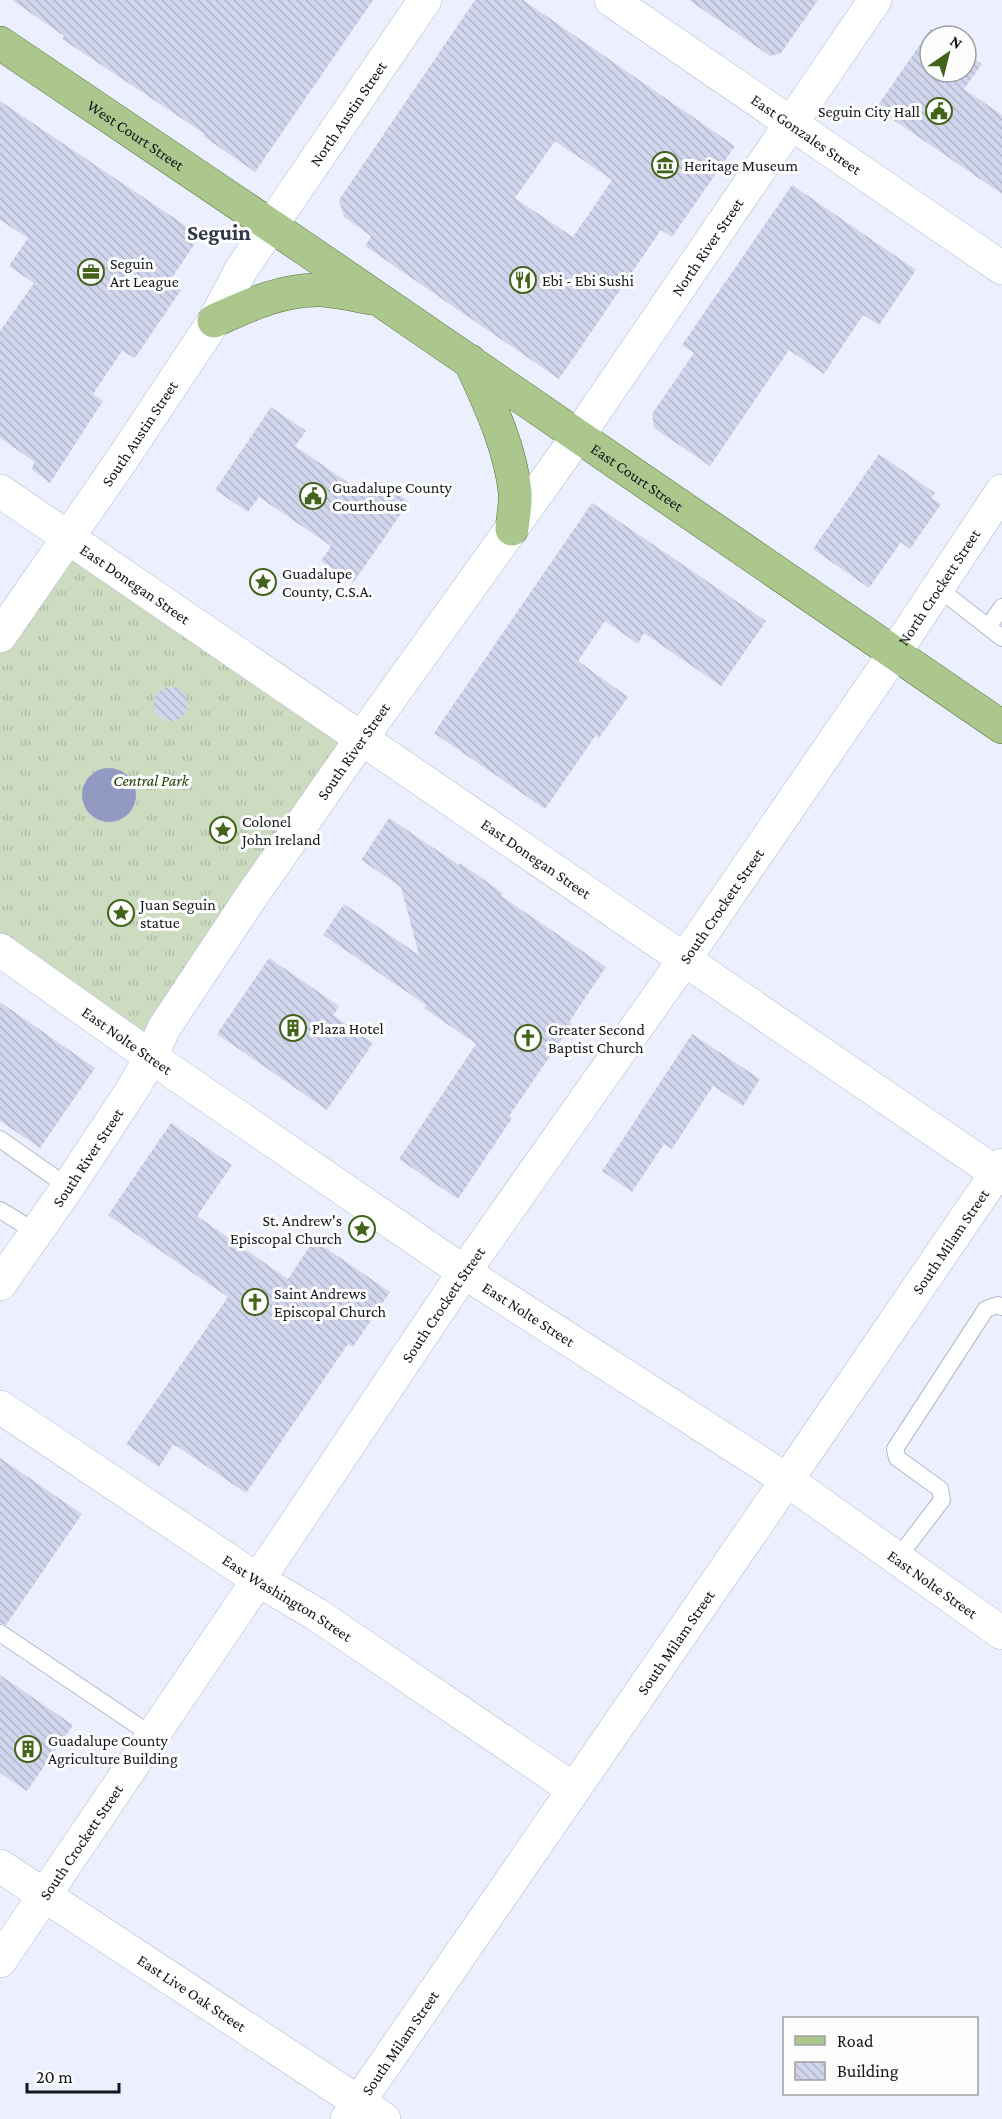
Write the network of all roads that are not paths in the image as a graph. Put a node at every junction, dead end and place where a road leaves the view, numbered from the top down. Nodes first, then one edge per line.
1 (425, 0) edge
2 (875, 0) edge
3 (624, 3) edge
4 (0, 42) edge
5 (792, 124) junction
6 (272, 226) junction
7 (1002, 268) edge
8 (378, 298) junction
9 (214, 321) junction
10 (470, 361) junction
11 (578, 436) junction
12 (0, 491) edge
13 (1002, 491) edge
14 (512, 529) junction
15 (68, 539) junction
16 (938, 588) junction
17 (1002, 607) edge
18 (988, 627) junction
19 (0, 636) edge
20 (1002, 638) edge
21 (894, 654) junction
22 (1002, 727) edge
23 (362, 739) junction
24 (0, 950) edge
25 (684, 960) junction
26 (151, 1057) junction
27 (0, 1139) edge
28 (1000, 1172) edge
29 (68, 1187) junction
30 (0, 1209) edge
31 (36, 1233) junction
32 (464, 1272) junction
33 (0, 1284) edge
34 (1002, 1307) edge
35 (0, 1407) edge
36 (787, 1480) junction
37 (897, 1559) junction
38 (258, 1580) junction
39 (0, 1633) edge
40 (1002, 1633) edge
41 (153, 1736) junction
42 (573, 1789) junction
43 (0, 1866) edge
44 (44, 1896) junction
45 (0, 1961) edge
46 (363, 2113) edge

1 - 6 street, North Austin Street
2 - 5 street, North River Street
3 - 5 street, East Gonzales Street
4 - 6 main road, West Court Street
5 - 7 street, East Gonzales Street
5 - 11 street, North River Street
6 - 8 main road, East Court Street
6 - 9 street, South Austin Street
8 - 9 main road
8 - 10 main road, East Court Street
9 - 15 street, South Austin Street
10 - 11 main road, East Court Street
10 - 14 main road
11 - 14 street, South River Street
11 - 21 main road, East Court Street
12 - 15 street, East Donegan Street
13 - 16 street, North Crockett Street
14 - 23 street, South River Street
15 - 19 street, South Austin Street
15 - 23 street, East Donegan Street
16 - 18 lane
16 - 21 street, North Crockett Street
17 - 18 lane
18 - 20 lane
21 - 22 main road, East Court Street
21 - 25 street, South Crockett Street
23 - 25 street, East Donegan Street
23 - 26 street, South River Street
24 - 26 street, East Nolte Street
25 - 28 street, East Donegan Street
25 - 32 street, South Crockett Street
26 - 29 street, South River Street
26 - 32 street, East Nolte Street
27 - 29 lane
28 - 36 street, South Milam Street
29 - 31 street, South River Street
30 - 31 lane
31 - 33 street, South River Street
32 - 36 street, East Nolte Street
32 - 38 street, South Crockett Street
34 - 37 lane
35 - 38 street, East Washington Street
36 - 37 street, East Nolte Street
36 - 42 street, South Milam Street
37 - 40 street, East Nolte Street
38 - 41 street, South Crockett Street
38 - 42 street, East Washington Street
39 - 41 lane
41 - 44 street, South Crockett Street
42 - 46 street, South Milam Street
43 - 44 street, East Live Oak Street
44 - 45 street, South Crockett Street
44 - 46 street, East Live Oak Street

